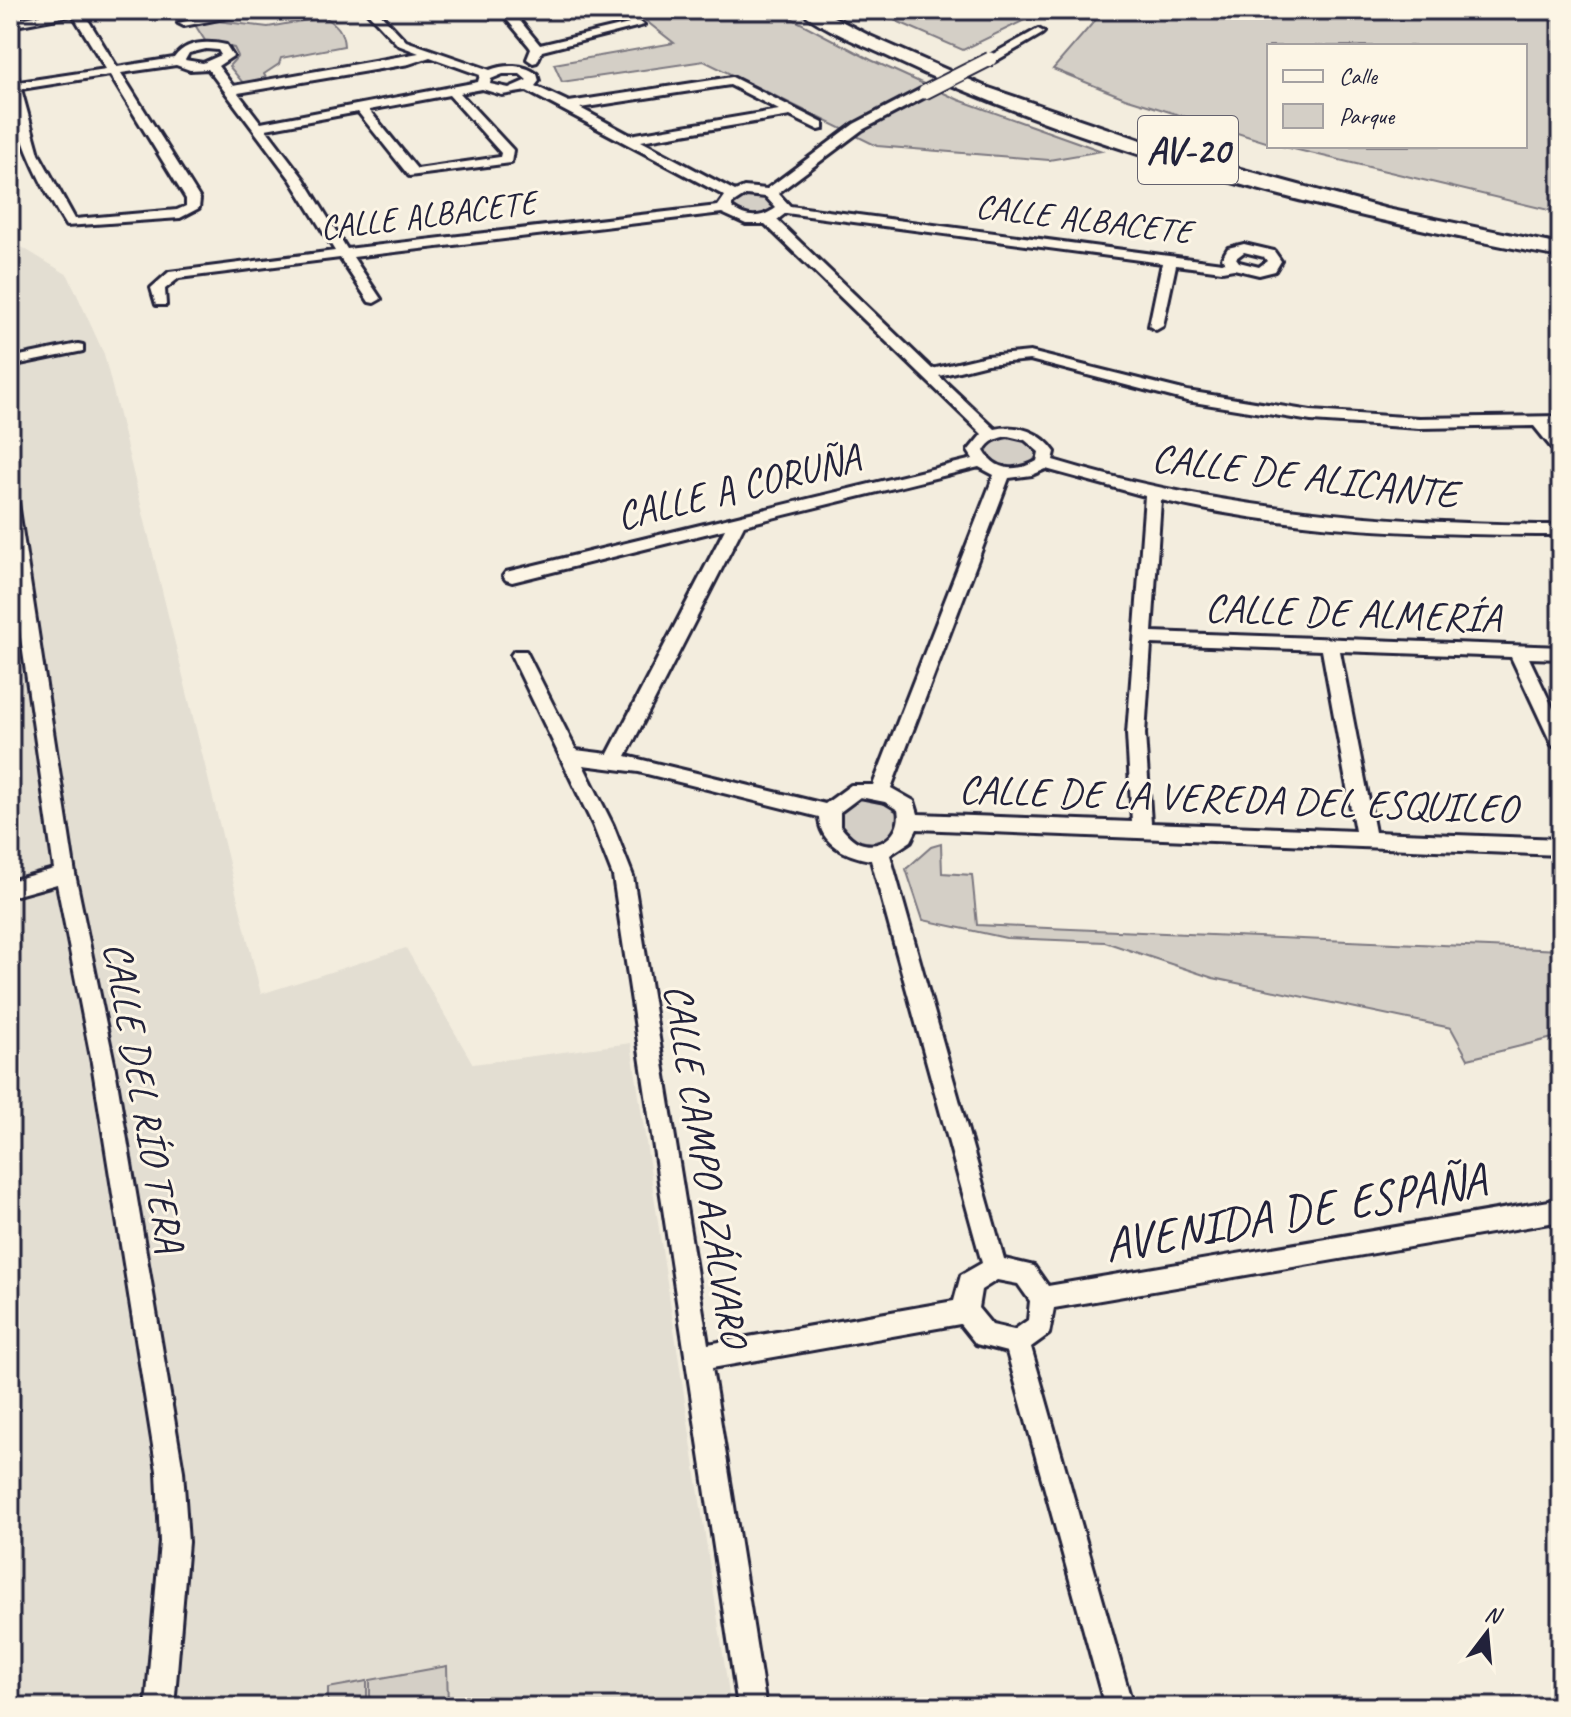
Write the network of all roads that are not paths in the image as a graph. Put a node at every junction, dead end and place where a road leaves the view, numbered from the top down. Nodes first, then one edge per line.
1 (76, 10) edge
2 (177, 10) edge
3 (258, 10) edge
4 (371, 10) edge
5 (505, 10) edge
6 (618, 10) edge
7 (808, 10) edge
8 (831, 10) edge
9 (184, 23) junction
10 (10, 24) edge
11 (1038, 32) dead end
12 (199, 46) junction
13 (537, 49) junction
14 (427, 54) junction
15 (178, 61) junction
16 (211, 65) junction
17 (522, 70) junction
18 (112, 71) junction
19 (486, 79) junction
20 (11, 83) edge
21 (527, 87) junction
22 (232, 90) junction
23 (452, 91) junction
24 (567, 106) junction
25 (361, 108) junction
26 (791, 112) junction
27 (819, 126) dead end
28 (258, 127) junction
29 (629, 139) junction
30 (770, 193) junction
31 (733, 195) junction
32 (725, 209) junction
33 (783, 209) junction
34 (768, 219) junction
35 (1561, 239) edge
36 (1561, 251) edge
37 (343, 254) junction
38 (1170, 260) junction
39 (1234, 265) dead end
40 (374, 299) dead end
41 (161, 302) dead end
42 (1156, 326) dead end
43 (78, 348) dead end
44 (10, 362) edge
45 (929, 374) junction
46 (1561, 421) edge
47 (1539, 422) junction
48 (991, 434) junction
49 (1561, 449) edge
50 (980, 462) junction
51 (1044, 463) junction
52 (1003, 473) junction
53 (1153, 492) junction
54 (10, 503) edge
55 (738, 521) junction
56 (1561, 530) edge
57 (512, 576) dead end
58 (1143, 638) junction
59 (1330, 645) junction
60 (1517, 652) junction
61 (1561, 653) edge
62 (520, 655) dead end
63 (1561, 745) edge
64 (569, 756) junction
65 (614, 761) junction
66 (880, 791) junction
67 (829, 812) junction
68 (912, 821) junction
69 (1142, 830) junction
70 (1366, 839) junction
71 (1561, 847) edge
72 (879, 852) junction
73 (65, 874) junction
74 (10, 889) edge
75 (1561, 1210) edge
76 (995, 1268) junction
77 (1043, 1298) junction
78 (965, 1311) junction
79 (1017, 1342) junction
80 (698, 1358) junction
81 (160, 1707) edge
82 (752, 1707) edge
83 (1119, 1707) edge

1 - 10 street
1 - 18 street
2 - 9 street
3 - 9 street
4 - 14 street
5 - 13 street
6 - 13 street
7 - 36 highway, AV-20
8 - 35 highway, AV-20
9 - 12 street
11 - 30 street, bridge
12 - 15 street
12 - 16 street
13 - 17 street
14 - 19 street
14 - 22 street
15 - 16 street
15 - 18 street
16 - 22 street
17 - 19 street
17 - 21 street
18 - 20 street
18 - 20 street
19 - 21 street
19 - 23 street
21 - 24 street
22 - 28 street
23 - 25 street
23 - 25 street
24 - 26 street
24 - 29 street
25 - 28 street
26 - 27 street
26 - 29 street
28 - 37 street
29 - 31 street
30 - 31 street
30 - 33 street
31 - 32 street
32 - 34 street
32 - 37 street, CALLE ALBACETE
33 - 34 street
33 - 38 street, CALLE ALBACETE
34 - 45 street
37 - 40 street
37 - 41 street, CALLE ALBACETE
38 - 39 street, CALLE ALBACETE
38 - 42 street
43 - 44 street
45 - 47 street
45 - 48 street
46 - 47 street
47 - 49 street
48 - 50 street
48 - 51 street
50 - 52 street
50 - 55 street, CALLE A CORUÑA
51 - 52 street
51 - 53 street, CALLE DE ALICANTE
52 - 66 street
53 - 56 street, CALLE DE ALICANTE
53 - 58 street
54 - 73 street, CALLE DEL RÍO TERA
55 - 57 street, CALLE A CORUÑA
55 - 65 street
58 - 59 street, CALLE DE ALMERÍA
58 - 69 street
59 - 60 street, CALLE DE ALMERÍA
59 - 70 street
60 - 61 street, CALLE DE ALMERÍA
60 - 63 street
62 - 64 street, CALLE CAMPO AZÁLVARO
64 - 65 street
64 - 80 street, CALLE CAMPO AZÁLVARO
65 - 67 street
66 - 67 street
66 - 68 street
67 - 72 street
68 - 69 street, CALLE DE LA VEREDA DEL ESQUILEO
68 - 72 street
69 - 70 street, CALLE DE LA VEREDA DEL ESQUILEO
70 - 71 street, CALLE DE LA VEREDA DEL ESQUILEO
72 - 76 street
73 - 74 street
73 - 81 street, CALLE DEL RÍO TERA
75 - 77 street, AVENIDA DE ESPAÑA
76 - 77 street
76 - 78 street
77 - 79 street
78 - 79 street
78 - 80 street
79 - 83 street
80 - 82 street, CALLE CAMPO AZÁLVARO

